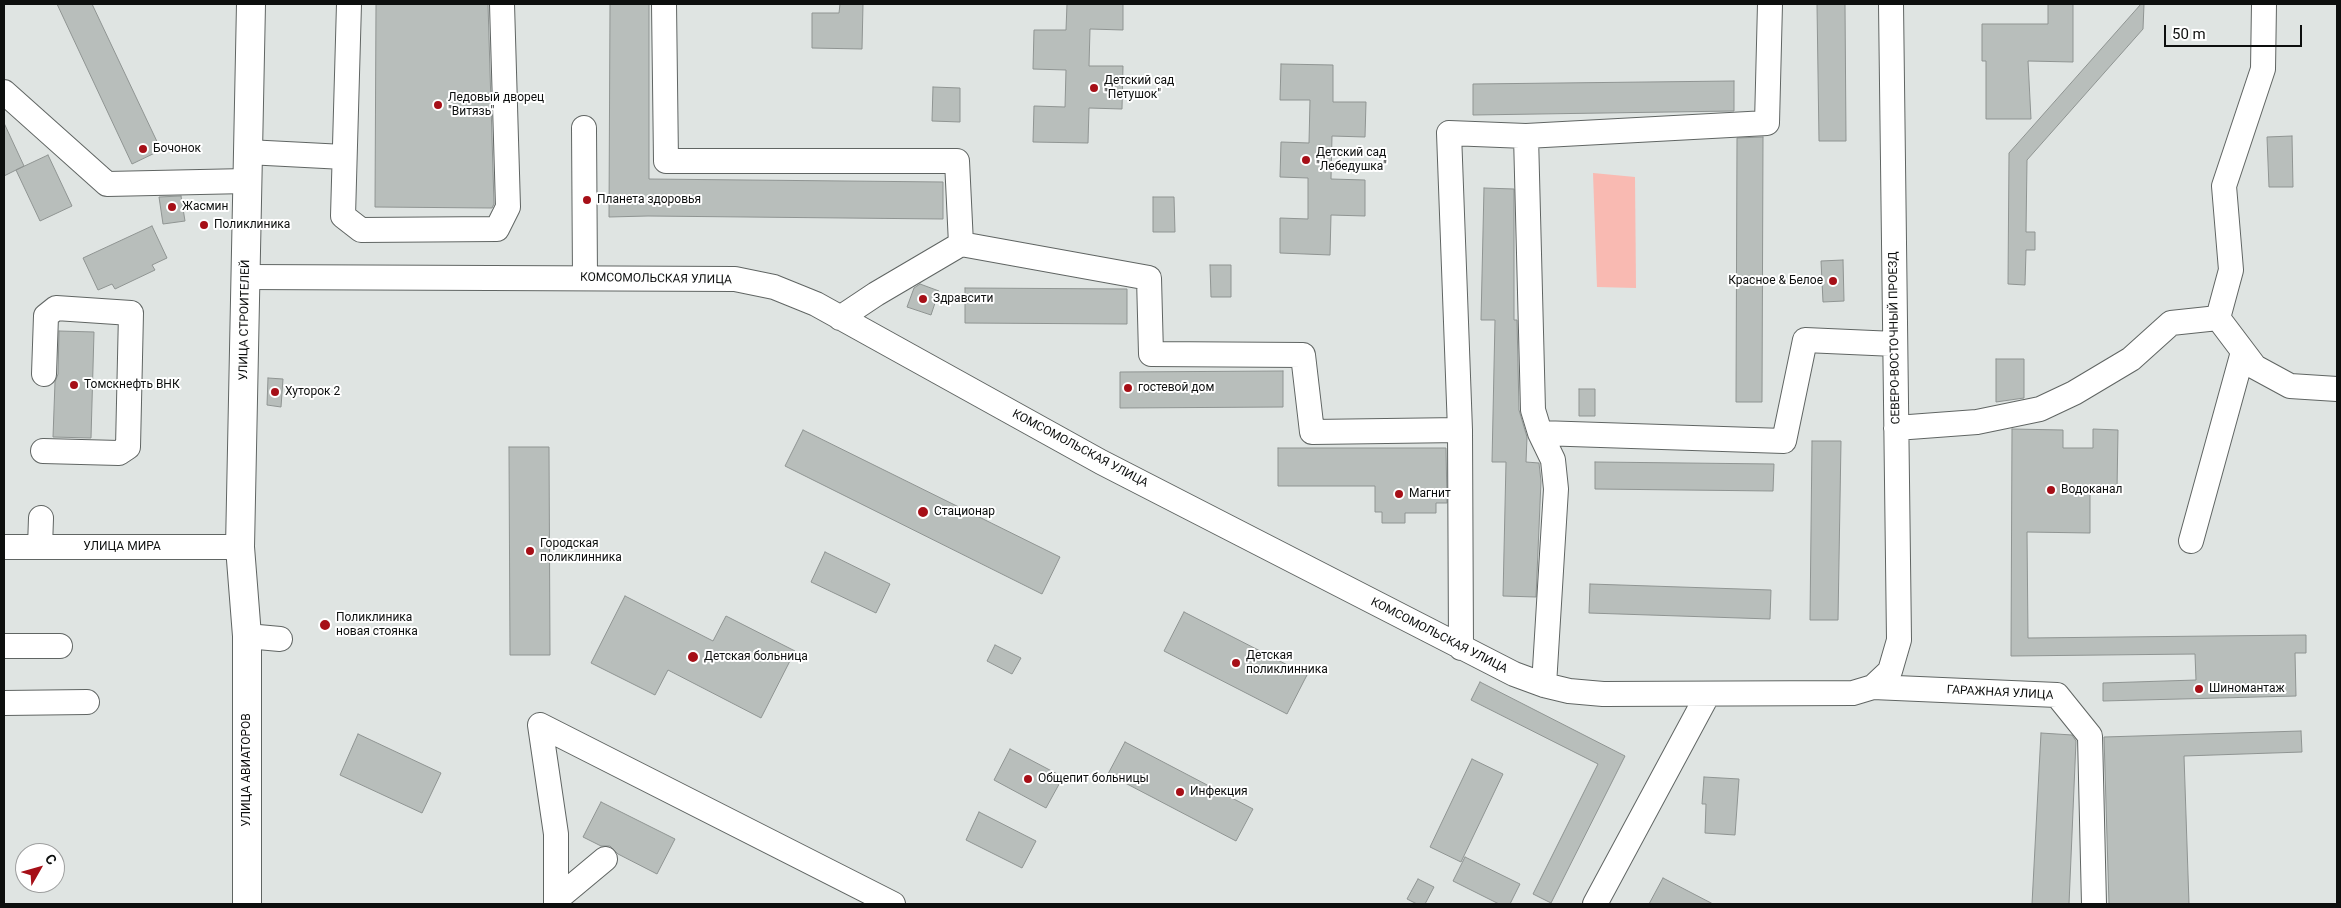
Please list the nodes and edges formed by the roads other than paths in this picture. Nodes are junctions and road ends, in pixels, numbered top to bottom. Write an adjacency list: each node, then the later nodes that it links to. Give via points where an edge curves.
1 (251, 4): 11 (main road, УЛИЦА СТРОИТЕЛЕЙ)
2 (349, 4): 12 (street)
3 (502, 4): 12 (street, via 508,207 497,229 361,230 343,216)
4 (664, 4): 14 (street, via 666,161 957,161)
5 (1770, 4): 10 (street, via 1768,123)
6 (1891, 4): 19 (street, СЕВЕРО-ВОСТОЧНЫЙ ПРОЕЗД)
7 (2264, 4): 18 (street, via 2263,69 2224,186 2231,270)
8 (4, 92): 13 (street, via 107,184)
9 (584, 128): 16 (street)
10 (1526, 136): 24 (street, via 1449,133); 25 (street, via 1533,410)
11 (248, 152): 12 (street); 13 (main road, УЛИЦА СТРОИТЕЛЕЙ)
12 (344, 156)
13 (247, 181): 15 (main road, УЛИЦА СТРОИТЕЛЕЙ)
14 (961, 244): 17 (street); 24 (street, via 1149,278 1151,354 1303,355 1312,432)
15 (246, 277): 16 (street, КОМСОМОЛЬСКАЯ УЛИЦА); 31 (main road, УЛИЦА СТРОИТЕЛЕЙ)
16 (585, 278): 17 (street, КОМСОМОЛЬСКАЯ УЛИЦА, via 735,279 774,288 816,304)
17 (840, 318): 36 (street, КОМСОМОЛЬСКАЯ УЛИЦА, via 1101,462)
18 (2218, 318): 20 (street); 23 (street, via 2171,323 2130,358 2074,393 2040,409 1977,422)
19 (1895, 344): 23 (street, СЕВЕРО-ВОСТОЧНЫЙ ПРОЕЗД); 25 (street, via 1805,340 1784,441)
20 (2244, 352): 22 (street, via 2255,367 2290,386); 28 (street)
21 (44, 374): 26 (street, via 46,316 56,308 131,312 128,447 119,453)
22 (2337, 388)
23 (1896, 428): 37 (street, СЕВЕРО-ВОСТОЧНЫЙ ПРОЕЗД, via 1899,640)
24 (1460, 430): 36 (street)
25 (1540, 433): 38 (street, via 1553,460 1556,489)
26 (43, 451)
27 (41, 518): 30 (street)
28 (2192, 541)
29 (4, 547): 30 (street, УЛИЦА МИРА)
30 (40, 547): 31 (street, УЛИЦА МИРА)
31 (240, 547): 32 (main road, УЛИЦА СТРОИТЕЛЕЙ)
32 (247, 636): 33 (street); 45 (main road, УЛИЦА АВИАТОРОВ)
33 (280, 639)
34 (4, 646): 35 (street)
35 (60, 646)
36 (1461, 648): 38 (street, КОМСОМОЛЬСКАЯ УЛИЦА)
37 (1890, 671): 39 (street, КОМСОМОЛЬСКАЯ УЛИЦА)
38 (1544, 685): 40 (street, КОМСОМОЛЬСКАЯ УЛИЦА, via 1603,694)
39 (1873, 687): 40 (street, КОМСОМОЛЬСКАЯ УЛИЦА, via 1852,693); 48 (street, ГАРАЖНАЯ УЛИЦА, via 2057,695 2090,736)
40 (1708, 694): 47 (street)
41 (87, 702): 42 (street)
42 (4, 703)
43 (605, 859): 44 (street)
44 (557, 902): 46 (street, via 556,834 540,725)
45 (247, 904)
46 (893, 904)
47 (1596, 904)
48 (2094, 904)

